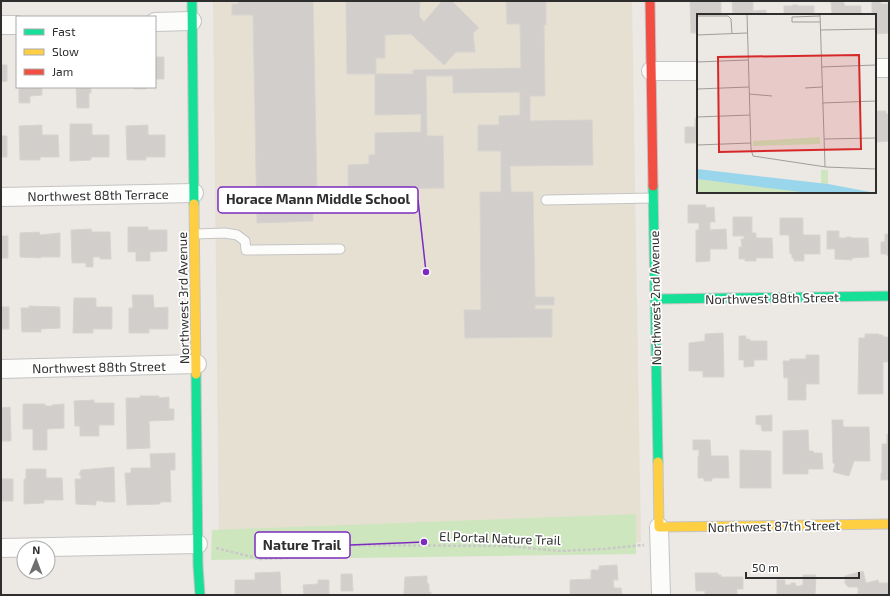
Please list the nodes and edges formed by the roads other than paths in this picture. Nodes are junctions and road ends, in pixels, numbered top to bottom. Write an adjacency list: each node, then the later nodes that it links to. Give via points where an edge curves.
1 (192, 1): 3 (street, Northwest 3rd Avenue)
2 (650, 1): 10 (street, Northwest 2nd Avenue)
3 (192, 21): 4 (street); 11 (street, Northwest 3rd Avenue)
4 (156, 22)
5 (1, 25): 6 (street)
6 (16, 25)
7 (876, 68): 8 (street)
8 (889, 68)
9 (697, 71): 10 (street)
10 (651, 72): 13 (street, Northwest 2nd Avenue)
11 (194, 193): 12 (street, Northwest 88th Terrace); 15 (street, Northwest 3rd Avenue)
12 (1, 197)
13 (653, 198): 14 (lane); 18 (street, Northwest 2nd Avenue)
14 (546, 200)
15 (195, 234): 16 (lane, via 237,235 245,241 246,250); 19 (street, Northwest 3rd Avenue)
16 (340, 249)
17 (889, 296): 18 (street, Northwest 88th Street)
18 (655, 299): 22 (street, Northwest 2nd Avenue)
19 (197, 364): 20 (street, Northwest 88th Street); 23 (street, Northwest 3rd Avenue)
20 (1, 369)
21 (889, 524): 22 (street, Northwest 87th Street)
22 (660, 536): 26 (street, Northwest 2nd Avenue)
23 (198, 544): 24 (street); 25 (street, Northwest 3rd Avenue)
24 (1, 548)
25 (200, 595)
26 (661, 595)

